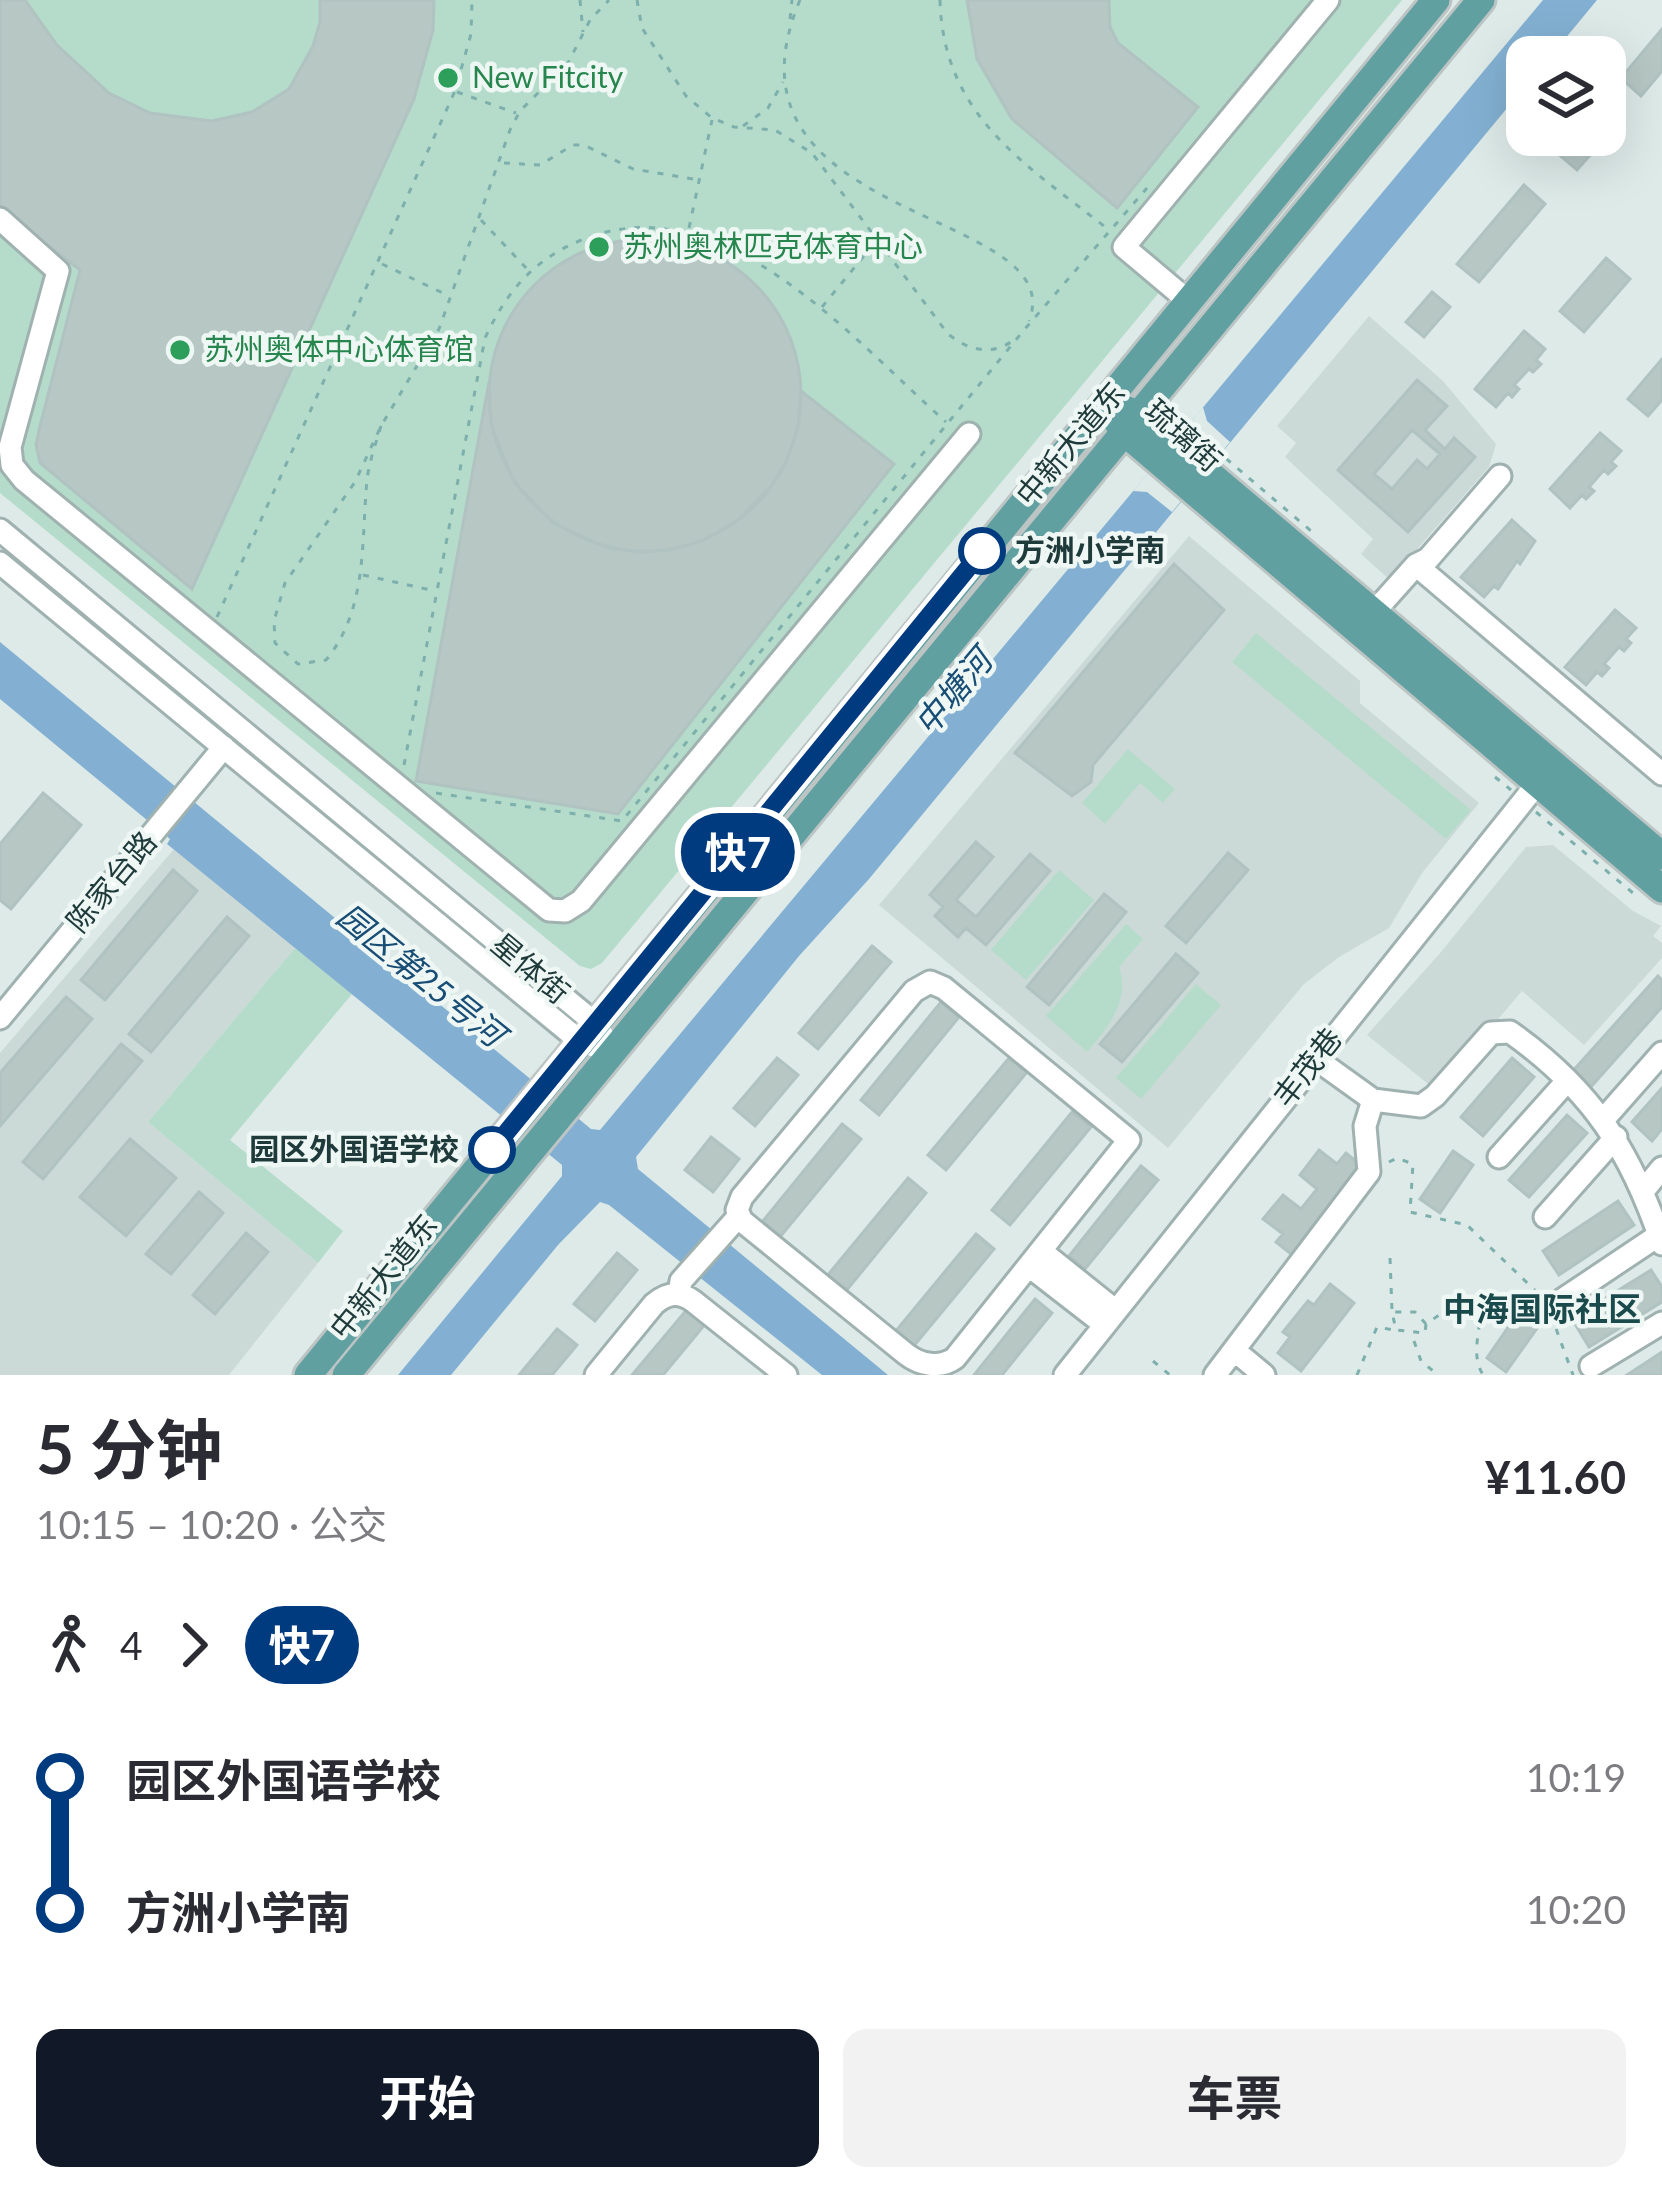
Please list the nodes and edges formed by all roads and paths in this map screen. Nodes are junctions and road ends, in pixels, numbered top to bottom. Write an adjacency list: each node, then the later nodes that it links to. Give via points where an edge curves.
1 (472, 0): 14 (path)
2 (580, 0): 12 (path)
3 (609, 0): 12 (path)
4 (638, 0): 16 (path, via 642,28 677,86)
5 (793, 0): 11 (path)
6 (800, 0): 11 (path)
7 (940, 0): 23 (path, via 954,71 982,125)
8 (1328, 0): 28 (street, via 1124,247)
9 (1436, 0): 28 (main road, 中新大道东)
10 (1481, 0): 33 (main road, 中新大道东)
11 (789, 27): 13 (path)
12 (583, 34): 15 (path, via 568,63)
13 (783, 80): 17 (path, via 763,115); 30 (path, via 790,106 838,170 1026,275 1034,302)
14 (455, 92): 15 (path); 25 (path)
15 (518, 114): 18 (path)
16 (712, 118): 17 (path); 19 (path)
17 (735, 128): 24 (path, via 775,130 812,153)
18 (500, 162): 19 (path, via 540,165 584,145 633,169); 21 (path)
19 (699, 180): 22 (path)
20 (0, 219): 37 (street, via 58,271)
21 (480, 219): 26 (path); 27 (path)
22 (688, 231): 26 (path, via 608,229); 29 (path, via 734,248)
23 (1111, 231)
24 (878, 239): 29 (path); 30 (path, via 960,344 993,350)
25 (379, 263): 27 (path); 46 (path)
26 (529, 272): 44 (path, via 485,338)
27 (451, 297): 34 (path)
28 (1187, 300): 31 (main road, 中新大道东)
29 (819, 310): 32 (path)
30 (1024, 330): 32 (path)
31 (1104, 401): 33 (main road, 琉璃街); 55 (main road, 中新大道东)
32 (948, 423): 51 (path, via 622,821)
33 (1131, 423): 36 (main road, 琉璃街); 56 (main road, 中新大道东)
34 (381, 426): 43 (path); 43 (path, via 355,482 285,584 274,621 284,655 298,664 326,660)
35 (969, 434): 37 (street, via 581,901 556,911 24,481)
36 (1173, 443): 38 (main road, 琉璃街); 38 (path)
37 (5, 448)
38 (1206, 471): 45 (main road, 琉璃街); 49 (main road, 琉璃街)
39 (1500, 476): 42 (street)
40 (0, 530): 55 (street, 星体街)
41 (0, 563): 47 (street, 星体街)
42 (1423, 565): 45 (street); 50 (street)
43 (361, 574): 44 (path)
44 (436, 591): 48 (path)
45 (1379, 616): 49 (main road, 琉璃街)
46 (217, 619)
47 (224, 747): 54 (street, 陈家台路); 55 (street, 星体街)
48 (402, 773)
49 (1546, 773): 52 (main road, 琉璃街); 53 (main road, 琉璃街); 58 (street, 丰茂巷)
50 (1662, 774)
51 (424, 790)
52 (1662, 856)
53 (1662, 889)
54 (0, 1018)
55 (589, 1033): 56 (street, 星体街); 82 (main road, 中新大道东)
56 (612, 1052): 83 (main road, 中新大道东)
57 (1662, 1053): 61 (street)
58 (1312, 1064): 60 (street); 74 (street, 丰茂巷)
59 (1567, 1081): 60 (street, via 1516,1036 1497,1031 1428,1102); 61 (street); 62 (street)
60 (1374, 1105): 64 (street)
61 (1610, 1129): 65 (street); 66 (street)
62 (1498, 1157)
63 (1662, 1168): 65 (street)
64 (1369, 1172): 79 (street); 81 (path, via 1397,1158 1413,1164 1410,1212 1467,1225 1546,1301)
65 (1644, 1190): 68 (street)
66 (1545, 1217)
67 (730, 1224): 69 (street, via 930,1364 955,1358); 69 (street, via 742,1196 914,991 930,982 1129,1139); 71 (street)
68 (1660, 1239): 72 (street)
69 (1035, 1258): 74 (street)
70 (1390, 1258): 73 (path)
71 (683, 1283): 84 (street, via 653,1304); 85 (street)
72 (1562, 1300)
73 (1392, 1312): 75 (path, via 1415,1312); 77 (path)
74 (1110, 1318): 86 (street, 丰茂巷)
75 (1426, 1324): 77 (path, via 1425,1333); 92 (path, via 1464,1298 1480,1302 1476,1362)
76 (1662, 1324): 81 (street)
77 (1396, 1330): 90 (path, via 1377,1327)
78 (1414, 1341): 91 (path, via 1420,1360)
79 (1234, 1350): 88 (street); 89 (street)
80 (1153, 1361): 87 (path)
81 (1582, 1370)
82 (308, 1375)
83 (346, 1375)
84 (596, 1375)
85 (785, 1375)
86 (1065, 1375)
87 (1170, 1375)
88 (1215, 1375)
89 (1264, 1375)
90 (1357, 1375)
91 (1438, 1375)
92 (1484, 1375)

